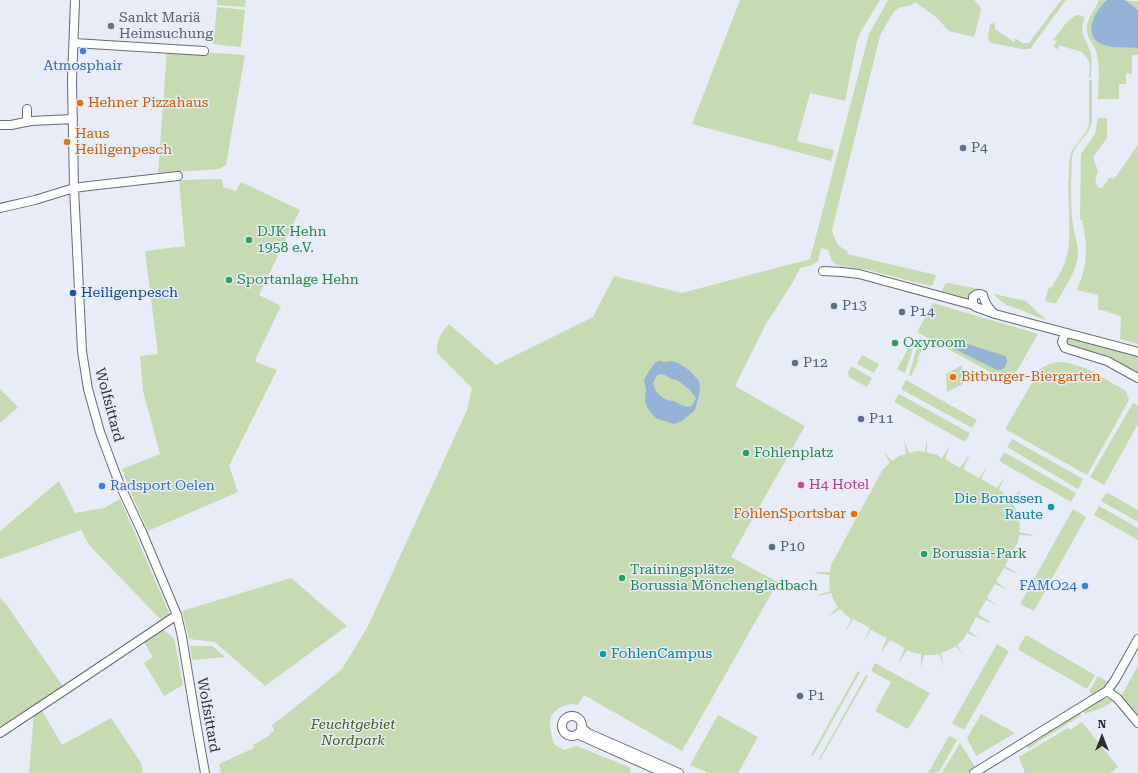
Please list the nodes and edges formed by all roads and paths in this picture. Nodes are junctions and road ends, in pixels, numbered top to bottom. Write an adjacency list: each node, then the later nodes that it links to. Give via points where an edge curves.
1 (75, 0): 2 (street)
2 (74, 42): 3 (street); 5 (street)
3 (204, 51)
4 (27, 109): 6 (street)
5 (73, 119): 6 (street); 9 (street)
6 (27, 122): 7 (street)
7 (0, 125)
8 (178, 176): 9 (street)
9 (74, 188): 10 (street); 17 (street, Wolfsittard, via 82,351 88,390 119,483)
10 (0, 208)
11 (823, 271): 12 (street, via 865,276)
12 (973, 305): 13 (street); 13 (street, via 973,297 976,294 983,294 987,307)
13 (995, 314): 14 (street)
14 (1065, 333): 15 (street); 16 (street, via 1062,342 1065,348 1107,361)
15 (1138, 352)
16 (1138, 378)
17 (177, 615): 21 (street); 22 (street, Wolfsittard)
18 (1138, 639): 19 (street)
19 (1107, 691): 20 (street, via 1117,698); 25 (street)
20 (1138, 723)
21 (0, 733)
22 (205, 773)
23 (664, 773): 24 (street, via 579,731)
24 (679, 773)
25 (974, 773)

